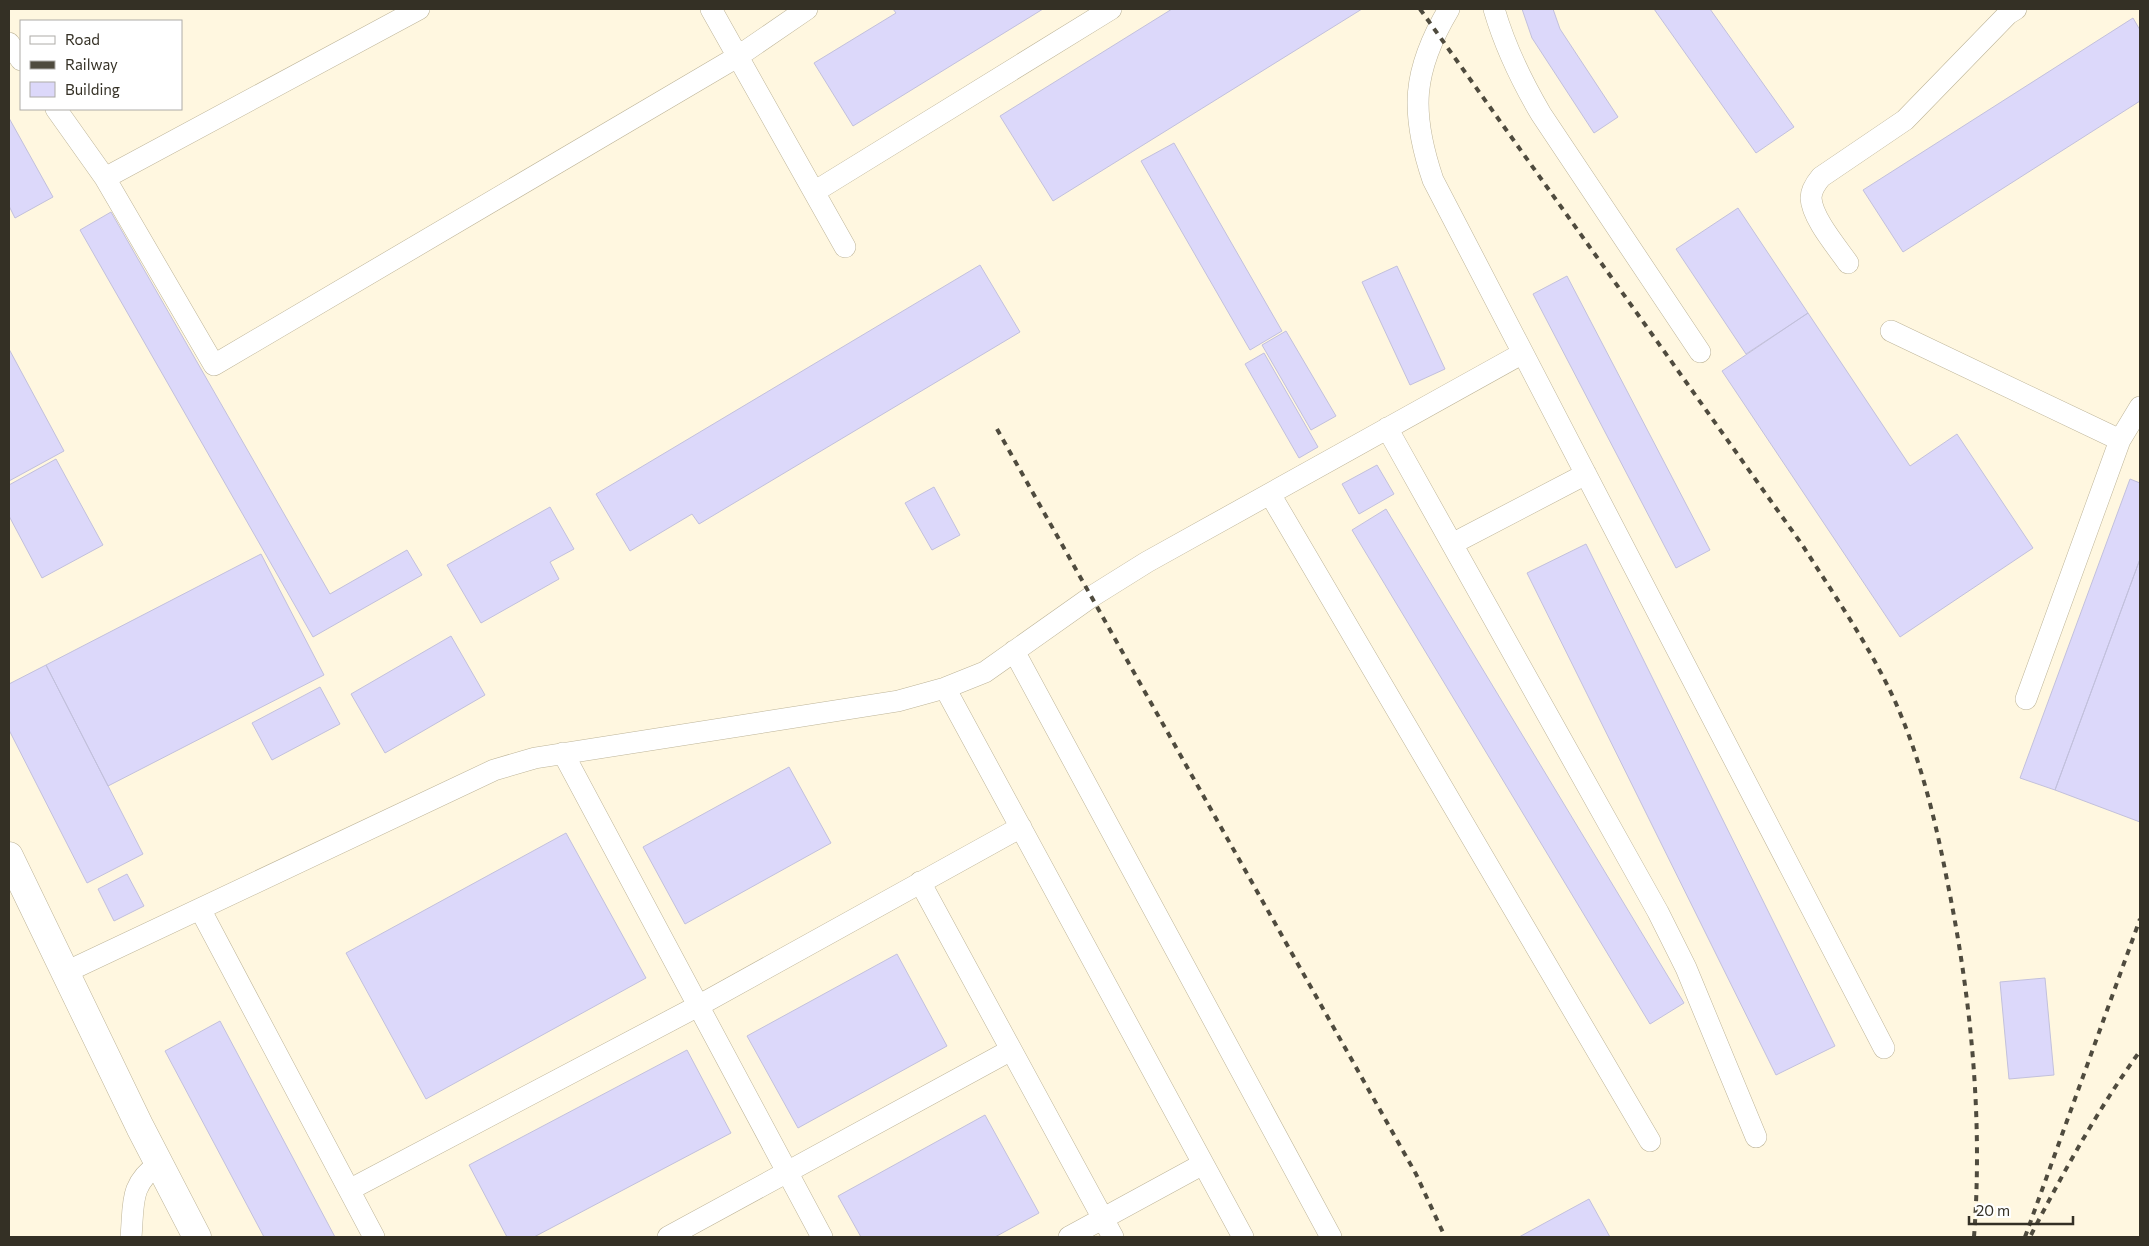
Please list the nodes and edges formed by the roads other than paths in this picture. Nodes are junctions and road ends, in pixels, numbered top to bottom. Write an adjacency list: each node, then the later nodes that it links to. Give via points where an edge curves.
1 (419, 9): 12 (lane)
2 (711, 9): 9 (lane)
3 (807, 9): 9 (lane)
4 (1110, 9): 13 (lane)
5 (1449, 9): 18 (lane, via 1423,62 1418,93 1422,147 1433,180)
6 (1494, 9): 17 (lane, via 1503,41 1541,114)
7 (2009, 11): 15 (lane, via 1904,120 1821,177 1811,198 1815,214)
8 (9, 43): 10 (lane)
9 (737, 57): 12 (lane, via 214,365); 13 (lane)
10 (20, 59)
11 (57, 110): 12 (lane)
12 (106, 178)
13 (814, 192): 14 (lane)
14 (845, 247)
15 (1848, 263)
16 (1891, 331): 21 (lane)
17 (1700, 352)
18 (1523, 353): 20 (lane); 22 (lane)
19 (2140, 407): 21 (lane)
20 (1387, 428): 23 (lane); 24 (lane)
21 (2120, 440): 27 (lane)
22 (1586, 474): 24 (lane); 35 (lane)
23 (1270, 494): 25 (lane, via 1147,562); 38 (lane)
24 (1452, 544): 37 (lane, via 1662,920 1686,968)
25 (1014, 651): 26 (lane, via 985,672); 51 (lane)
26 (946, 688): 28 (lane, via 898,701); 29 (lane)
27 (2026, 699)
28 (563, 753): 32 (lane, via 494,770); 34 (lane)
29 (1021, 827): 31 (lane); 40 (lane)
30 (9, 856): 33 (street)
31 (920, 882): 34 (lane); 36 (lane)
32 (200, 909): 33 (lane); 42 (lane)
33 (66, 972): 39 (street)
34 (698, 1006): 41 (lane); 42 (lane)
35 (1884, 1048)
36 (1011, 1050): 41 (lane); 43 (lane)
37 (1756, 1136)
38 (1650, 1141)
39 (159, 1164): 44 (lane, via 139,1181); 45 (street)
40 (1203, 1164): 43 (lane); 50 (lane)
41 (787, 1172): 47 (lane); 48 (lane)
42 (349, 1190): 46 (lane)
43 (1108, 1228): 49 (lane)
44 (130, 1237)
45 (197, 1237)
46 (374, 1237)
47 (668, 1237)
48 (822, 1237)
49 (1069, 1237)
50 (1243, 1237)
51 (1332, 1237)

